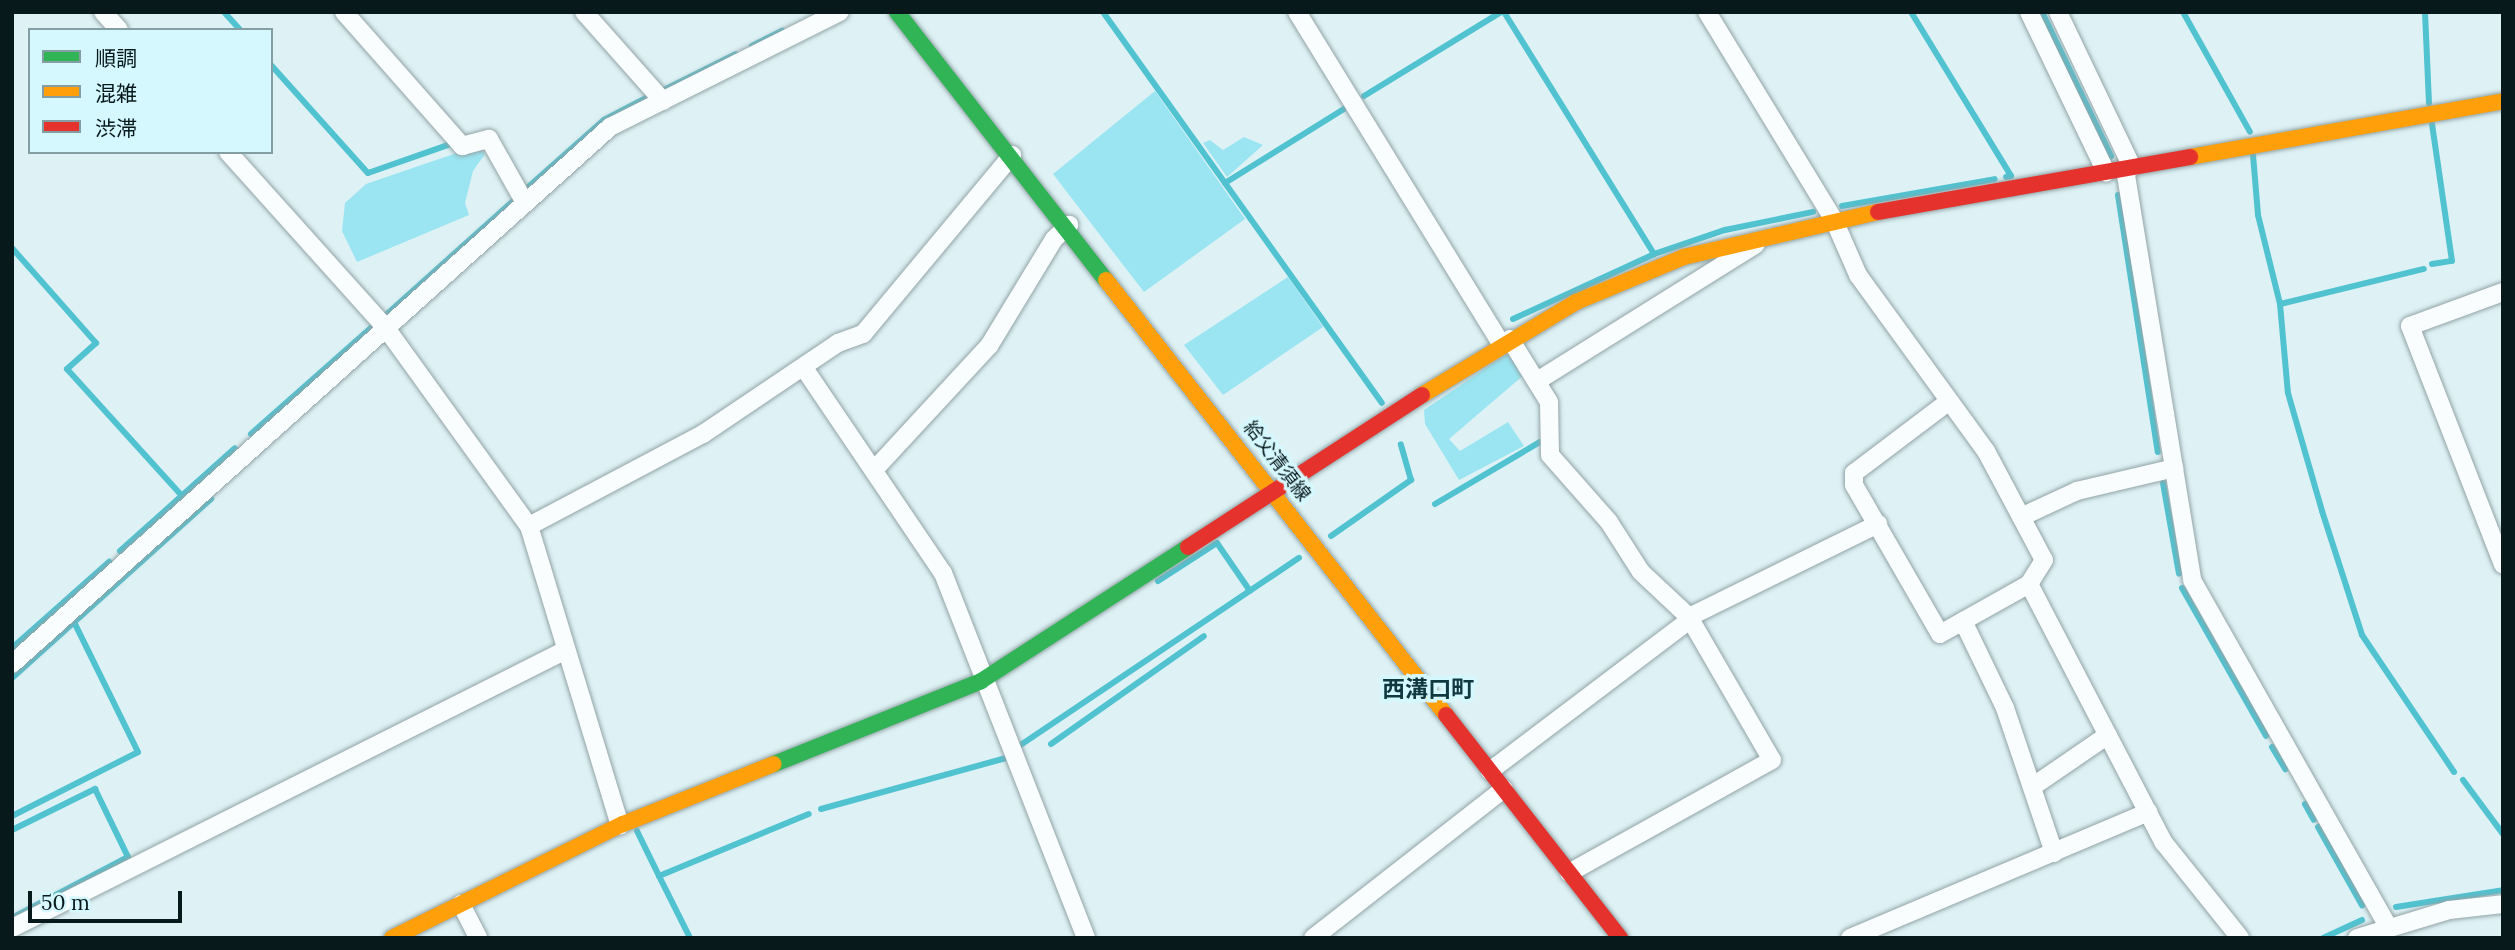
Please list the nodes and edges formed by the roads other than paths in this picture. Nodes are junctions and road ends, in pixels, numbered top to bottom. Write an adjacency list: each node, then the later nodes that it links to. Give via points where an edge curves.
1 (103, 12): 10 (street)
2 (344, 12): 17 (street, via 462,146 489,139)
3 (584, 12): 11 (street)
4 (840, 12): 11 (street)
5 (897, 12): 14 (street, 給父清須線)
6 (1297, 12): 23 (street)
7 (1707, 12): 18 (street)
8 (2029, 12): 16 (street)
9 (2058, 12): 15 (street)
10 (117, 28)
11 (663, 101): 17 (street, via 610,127)
12 (2503, 101): 15 (street)
13 (230, 154): 22 (street)
14 (1013, 155): 19 (street, 給父清須線); 24 (street, via 863,334 838,343)
15 (2129, 168): 16 (street); 27 (street)
16 (2106, 172): 18 (street)
17 (526, 203): 22 (street)
18 (1834, 220): 20 (street); 26 (street, via 1858,275)
19 (1069, 225): 28 (street, via 1054,239 989,346); 29 (street, 給父清須線)
20 (1769, 235): 23 (street, via 1684,257); 25 (street)
21 (2503, 292): 33 (street, via 2410,326)
22 (386, 328): 32 (street); 38 (street)
23 (1505, 341): 25 (street); 29 (street)
24 (804, 368): 28 (street); 32 (street, via 703,434)
25 (1536, 381): 35 (street, via 1549,402 1550,455 1609,522 1640,572)
26 (1948, 402): 30 (street, via 1963,414); 31 (street, via 1854,473)
27 (2174, 468): 30 (street, via 2077,491); 50 (street, via 2192,580)
28 (875, 469): 39 (street, via 943,573)
29 (1273, 491): 39 (street); 41 (street, 給父清須線)
30 (2021, 517): 34 (street, via 2044,560)
31 (1878, 524): 35 (street); 36 (street, via 1940,634)
32 (529, 526): 37 (street)
33 (2503, 565)
34 (2029, 584): 36 (street); 40 (street)
35 (1689, 619): 41 (street); 47 (street, via 1772,760)
36 (1963, 621): 42 (street, via 2005,708)
37 (566, 650): 45 (street); 51 (street)
38 (12, 664)
39 (981, 681): 45 (street); 54 (street)
40 (2108, 736): 42 (street); 44 (street)
41 (1490, 771): 43 (street, 給父清須線)
42 (2032, 787): 46 (street)
43 (1504, 789): 47 (street, 給父清須線); 55 (street)
44 (2149, 812): 46 (street); 58 (street, via 2164,844)
45 (620, 825): 48 (street)
46 (2054, 853): 57 (street)
47 (1569, 873): 56 (street, 給父清須線)
48 (461, 904): 52 (street); 53 (street)
49 (2503, 904): 50 (street)
50 (2388, 926): 59 (street)
51 (12, 928)
52 (392, 938)
53 (478, 938)
54 (1086, 938)
55 (1313, 938)
56 (1620, 938)
57 (1850, 938)
58 (2240, 938)
59 (2357, 938)

